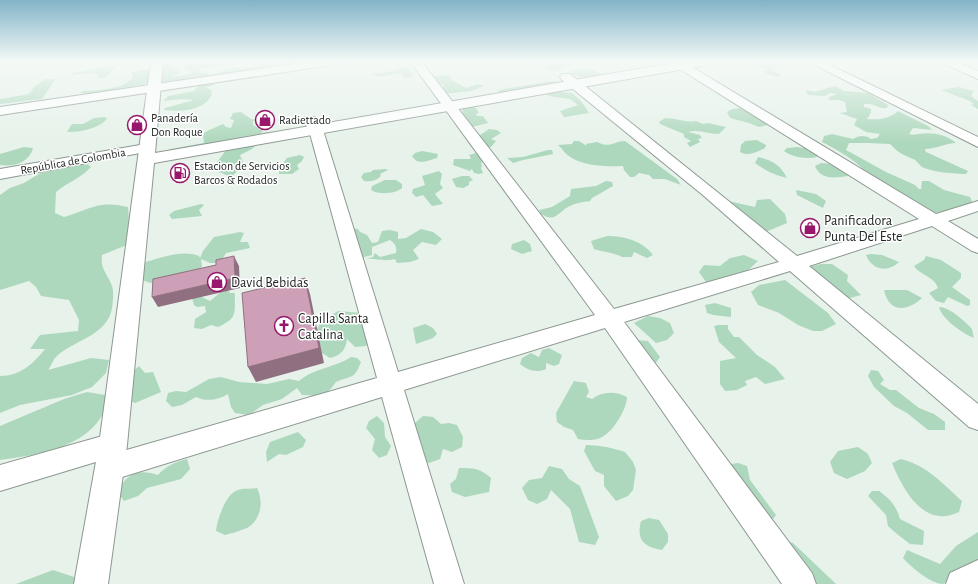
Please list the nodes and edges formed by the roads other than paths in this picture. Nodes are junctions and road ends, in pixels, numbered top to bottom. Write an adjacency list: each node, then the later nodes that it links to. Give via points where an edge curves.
1 (152, 88): 9 (street)
2 (154, 88): 12 (street)
3 (435, 88): 8 (street)
4 (524, 88): 8 (street)
5 (581, 88): 17 (street)
6 (718, 88): 15 (street)
7 (867, 88): 11 (street)
8 (445, 102): 10 (street); 18 (street)
9 (0, 111)
10 (313, 125): 12 (street); 19 (street)
11 (978, 143)
12 (146, 154): 13 (street, República de Colombia); 21 (street)
13 (0, 174)
14 (978, 206): 15 (street)
15 (934, 220): 16 (street); 17 (street)
16 (978, 247)
17 (794, 264): 18 (street); 20 (street)
18 (610, 319): 19 (street); 26 (street)
19 (392, 384): 21 (street); 25 (street)
20 (978, 418)
21 (111, 456): 22 (street); 24 (street)
22 (0, 478)
23 (978, 574): 27 (street)
24 (91, 584)
25 (449, 584)
26 (801, 584)
27 (961, 584)

